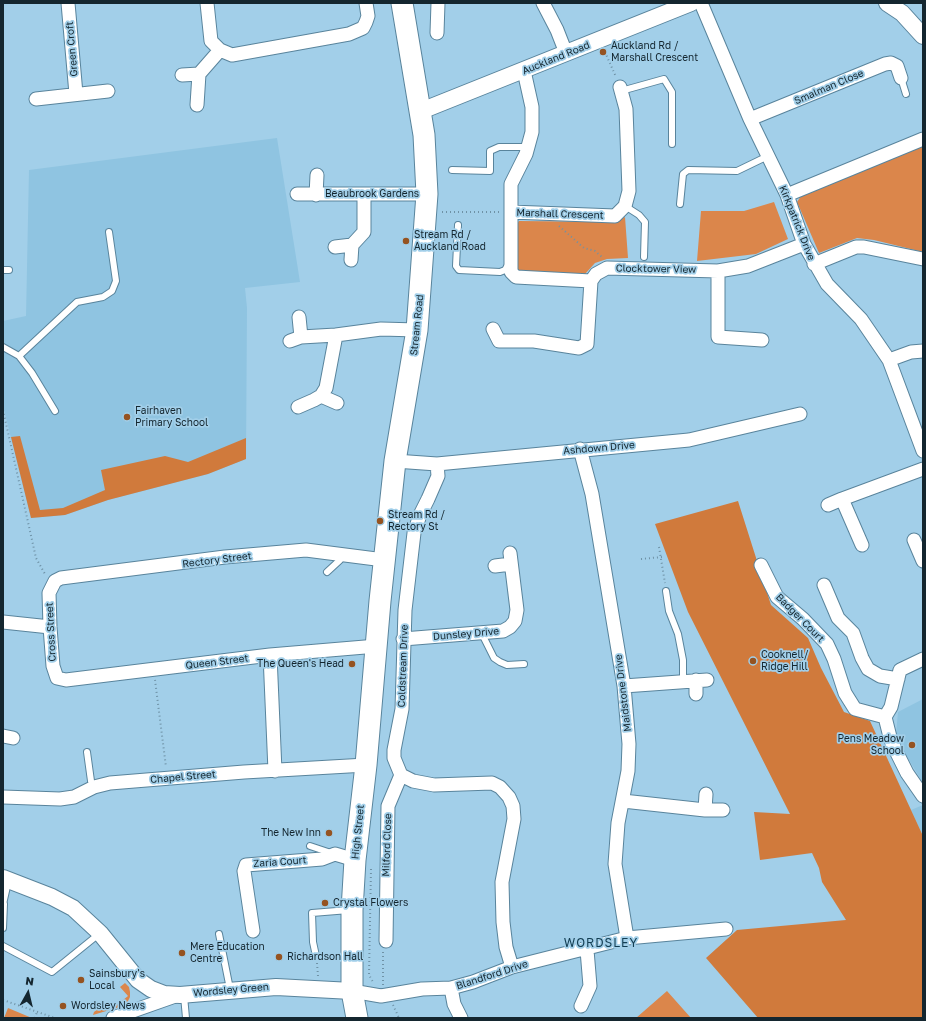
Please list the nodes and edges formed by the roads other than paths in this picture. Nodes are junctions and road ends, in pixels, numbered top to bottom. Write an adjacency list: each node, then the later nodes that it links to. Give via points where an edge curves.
1 (68, 3): 20 (street, Green Croft)
2 (207, 3): 12 (street, via 211,40)
3 (366, 3): 12 (street, via 366,22 362,28 349,34 232,55)
4 (402, 3): 24 (highway, Stream Road)
5 (438, 3): 10 (street)
6 (543, 3): 13 (street)
7 (691, 3): 13 (street, Auckland Road)
8 (701, 3): 25 (street, Kirkpatrick Drive)
9 (887, 3): 11 (street, via 902,13)
10 (437, 33)
11 (923, 36)
12 (220, 50): 15 (street)
13 (566, 53): 14 (street, Auckland Road)
14 (524, 71): 24 (street, Auckland Road); 28 (street, Marshall Crescent, via 532,107 532,132)
15 (199, 74): 16 (street); 23 (street)
16 (182, 75)
17 (901, 78): 21 (lane); 25 (street, Smalman Close, via 897,66 885,64)
18 (621, 89): 27 (lane, via 664,78 672,92); 38 (street, via 626,109 629,191)
19 (108, 91): 20 (street)
20 (76, 94): 22 (street)
21 (906, 94)
22 (36, 99)
23 (196, 105)
24 (421, 111): 36 (highway, Stream Road, via 426,155)
25 (750, 119): 29 (street, Kirkpatrick Drive)
26 (923, 139): 35 (street)
27 (672, 144)
28 (528, 147): 30 (lane, via 499,146 490,151 490,171); 39 (street, Marshall Crescent, via 512,184)
29 (768, 156): 35 (street, Kirkpatrick Drive); 37 (lane, via 736,171 688,170 683,174)
30 (452, 170)
31 (317, 175): 33 (street, Beaubrook Gardens)
32 (298, 194): 33 (street, Beaubrook Gardens)
33 (316, 195): 34 (street, Beaubrook Gardens)
34 (364, 195): 36 (street, Beaubrook Gardens); 43 (street, via 364,232)
35 (787, 195): 42 (street, Kirkpatrick Drive)
36 (427, 203): 54 (highway, Stream Road)
37 (680, 204)
38 (625, 206): 39 (street, Marshall Crescent, via 615,216); 45 (lane, via 645,222)
39 (511, 212): 49 (street, Marshall Crescent)
40 (458, 225): 49 (lane, via 458,270 500,272)
41 (109, 232): 59 (lane, via 116,281 112,291 103,297 82,299 77,302)
42 (804, 244): 48 (street, Kirkpatrick Drive); 50 (street, Clocktower View, via 748,266)
43 (352, 245): 44 (street); 47 (street)
44 (334, 247)
45 (644, 257)
46 (923, 259): 48 (street, via 864,247)
47 (351, 260)
48 (814, 264): 60 (street, Kirkpatrick Drive, via 827,284 861,319)
49 (511, 266): 51 (street, via 516,277 525,279)
50 (718, 270): 51 (street, Clocktower View, via 607,268 596,274); 56 (street, via 718,337)
51 (591, 281): 53 (street, via 587,344 579,348 534,341 499,341)
52 (299, 317): 55 (street, via 295,339)
53 (493, 329)
54 (417, 330): 55 (street, via 381,329); 68 (highway, Stream Road)
55 (336, 336): 61 (street, via 328,381)
56 (762, 340)
57 (3, 347): 59 (lane)
58 (923, 351): 60 (street, via 911,352)
59 (19, 356): 64 (lane)
60 (889, 360): 67 (street, Kirkpatrick Drive)
61 (321, 396): 62 (street); 63 (street)
62 (337, 403)
63 (298, 407)
64 (55, 411)
65 (800, 414): 66 (street, Ashdown Drive, via 689,440)
66 (580, 449): 69 (street, Ashdown Drive); 95 (street, Maidstone Drive, via 592,494)
67 (923, 451)
68 (395, 461): 69 (street, Ashdown Drive); 76 (highway, Stream Road)
69 (437, 464): 87 (street, Coldstream Drive, via 438,476 414,533)
70 (923, 469): 71 (street)
71 (842, 500): 72 (street); 74 (street)
72 (828, 505)
73 (914, 540): 77 (street)
74 (862, 545)
75 (341, 555): 76 (street, Rectory Street); 80 (lane, via 340,560); 81 (street, Rectory Street, via 306,550 225,557 61,578)
76 (384, 560): 88 (highway, Stream Road)
77 (923, 561)
78 (761, 565): 97 (street, Badger Court, via 777,598 793,610 826,644 834,659 845,693 855,709)
79 (495, 566): 86 (street, Dunsley Drive, via 511,558 517,610 515,620 503,631)
80 (327, 572)
81 (52, 585): 85 (street, Cross Street)
82 (824, 585): 93 (street, via 838,618 852,633 868,669 880,676)
83 (666, 591): 94 (lane, via 683,660)
84 (3, 622): 85 (street)
85 (50, 627): 92 (street, Cross Street, via 53,666)
86 (480, 632): 87 (street, Dunsley Drive); 91 (lane, via 494,658 507,665)
87 (403, 639): 101 (street, Coldstream Drive, via 402,709 394,750 394,758)
88 (377, 646): 89 (street, Queen Street); 99 (highway, High Street)
89 (270, 655): 92 (street, Queen Street, via 66,680); 100 (street)
90 (923, 659): 93 (street, via 900,670)
91 (524, 664)
92 (57, 678)
93 (898, 679): 97 (street)
94 (695, 680): 95 (street); 96 (street)
95 (624, 686): 106 (street, Maidstone Drive, via 629,744)
96 (696, 694)
97 (888, 712): 104 (street, via 891,741 907,773)
98 (87, 752): 102 (lane)
99 (366, 765): 100 (street, Chapel Street); 111 (highway, High Street)
100 (275, 771): 102 (street, Chapel Street, via 167,777)
101 (401, 775): 121 (street, Milford Close, via 388,806 392,894); 125 (street, via 420,783 492,783 509,797 514,819 502,889 506,947)
102 (94, 787): 105 (street, Chapel Street, via 74,797 60,799)
103 (706, 794): 107 (street)
104 (923, 796)
105 (3, 797)
106 (623, 800): 107 (street); 120 (street, Maidstone Drive, via 618,823 615,864)
107 (705, 810): 108 (street)
108 (723, 810)
109 (310, 846): 110 (lane)
110 (335, 854): 111 (street); 117 (street, Zaria Court, via 322,859 246,865 244,871)
111 (355, 860): 114 (highway, High Street)
112 (6, 879): 113 (lane); 118 (street, via 62,901)
113 (4, 904): 115 (lane)
114 (352, 910): 124 (lane, via 312,913); 128 (highway, High Street)
115 (3, 928)
116 (726, 929): 120 (street, Blandford Drive)
117 (254, 931)
118 (100, 933): 122 (lane, via 52,972); 129 (street, via 138,980 164,994)
119 (219, 934): 127 (lane)
120 (627, 938): 123 (street, Blandford Drive)
121 (386, 941)
122 (3, 946)
123 (587, 950): 125 (street, Blandford Drive); 130 (street, via 593,986)
124 (316, 956)
125 (512, 967): 126 (street, Blandford Drive)
126 (451, 988): 128 (street, Blandford Drive, via 375,995); 134 (street, via 454,1004)
127 (230, 991): 128 (street, Wordsley Green, via 276,986); 129 (street, Wordsley Green)
128 (352, 991): 133 (highway, High Street)
129 (182, 994): 131 (street, Wordsley Green); 132 (lane)
130 (581, 1006)
131 (113, 1018)
132 (186, 1018)
133 (357, 1018)
134 (461, 1018)

